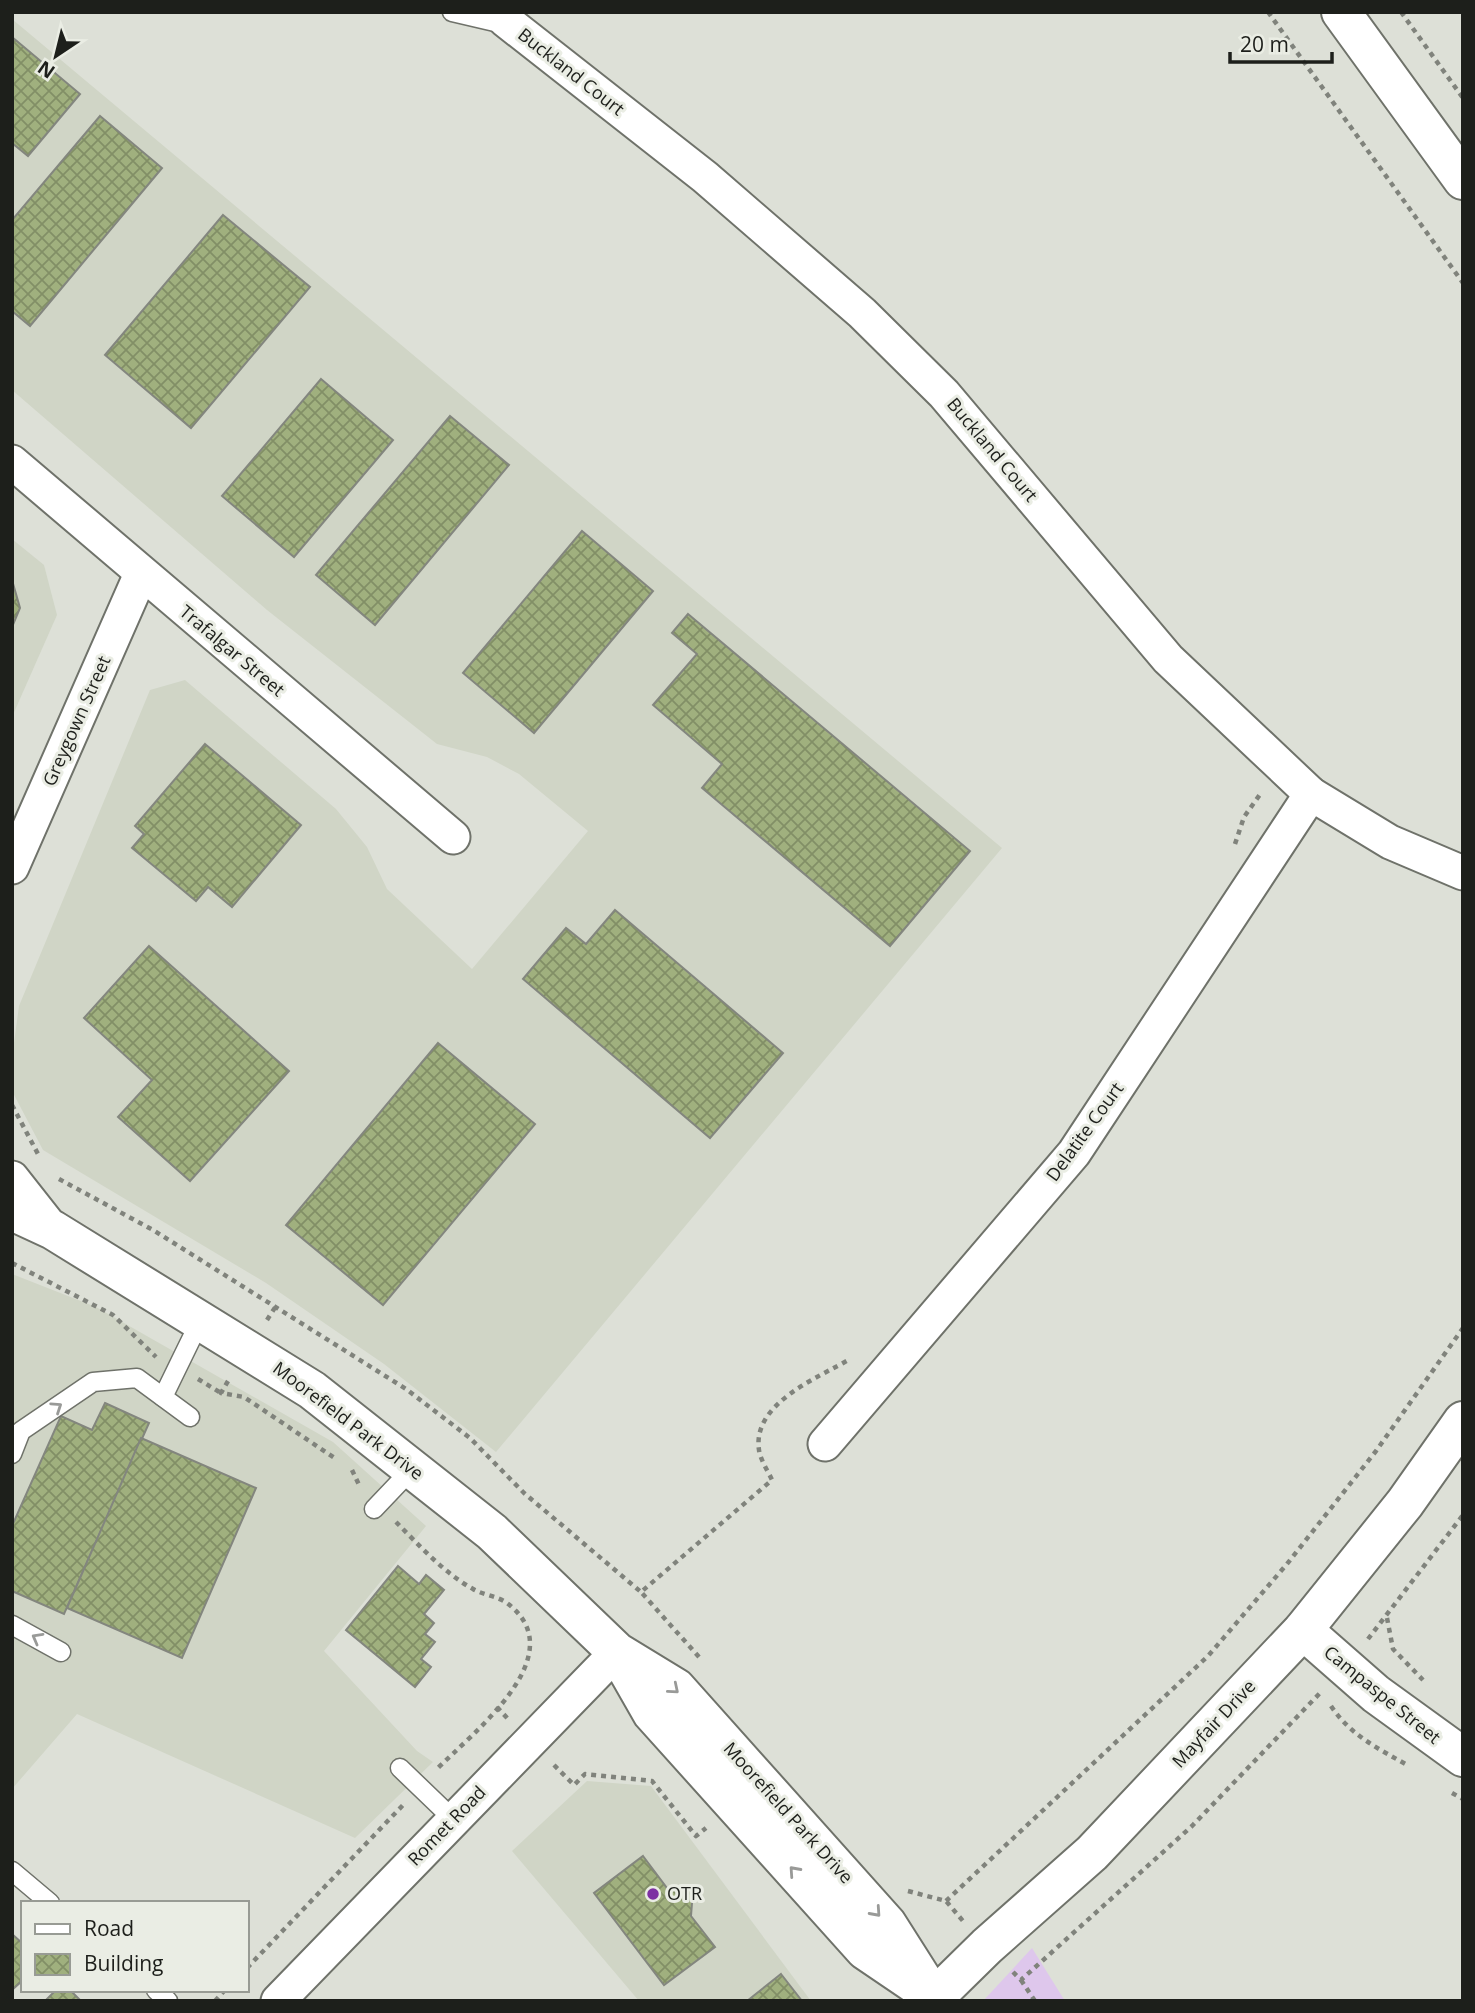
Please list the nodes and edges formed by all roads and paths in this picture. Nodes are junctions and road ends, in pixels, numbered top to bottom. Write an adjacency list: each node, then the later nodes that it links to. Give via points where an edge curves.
1 (452, 12): 5 (lane, Buckland Court)
2 (1268, 12): 8 (path)
3 (1341, 12): 7 (main road)
4 (1401, 12): 6 (path)
5 (508, 23): 11 (street, Buckland Court, via 705,177 871,322 944,394 1168,659)
6 (1463, 99)
7 (1463, 180)
8 (1463, 282)
9 (12, 462): 10 (street, Trafalgar Street)
10 (141, 575): 13 (street, Trafalgar Street); 15 (street, Greygown Street)
11 (1280, 766): 12 (street, Buckland Court); 14 (path, via 1244,817)
12 (1311, 794): 16 (street, Buckland Court, via 1390,842); 34 (street, Delatite Court, via 1074,1153)
13 (453, 837)
14 (1234, 847)
15 (12, 867)
16 (1463, 873)
17 (12, 1105): 18 (path)
18 (40, 1158)
19 (53, 1174): 24 (path)
20 (12, 1178): 22 (street)
21 (12, 1211): 22 (main road, Moorefield Park Drive)
22 (53, 1230): 25 (main road, Moorefield Park Drive)
23 (12, 1264): 29 (path, via 113,1315 156,1357)
24 (276, 1306): 27 (path); 39 (path, via 406,1389 471,1438 524,1493)
25 (201, 1319): 27 (main road, Moorefield Park Drive); 29 (lane)
26 (1463, 1328): 58 (path, via 1376,1451 1208,1656)
27 (248, 1349): 30 (path); 36 (main road, Moorefield Park Drive, via 312,1390)
28 (855, 1357): 39 (path, via 783,1399 763,1423 759,1450 772,1480)
29 (178, 1367): 30 (path); 31 (lane)
30 (221, 1393): 37 (path, via 244,1397 353,1471)
31 (163, 1397): 32 (lane); 35 (lane, one-way to 31, via 21,1431 93,1382 137,1378)
32 (190, 1417)
33 (1463, 1421): 42 (main road, Mayfair Drive, via 1405,1503)
34 (825, 1444)
35 (12, 1454)
36 (413, 1468): 37 (lane); 44 (main road, Moorefield Park Drive, via 492,1532)
37 (377, 1507): 48 (path, via 441,1565 474,1590 506,1603 522,1621 529,1661 519,1685)
38 (1463, 1515): 40 (path)
39 (640, 1592): 45 (path)
40 (1387, 1617): 46 (path); 47 (path, via 1393,1649)
41 (12, 1625): 43 (lane, one-way to 41)
42 (1303, 1630): 46 (main road, Campaspe Street); 59 (main road, Mayfair Drive, via 1093,1853)
43 (61, 1652)
44 (617, 1652): 49 (street, Romet Road); 53 (main road, Moorefield Park Drive, via 652,1713); 62 (main road, Moorefield Park Drive, one-way to 62, via 676,1688 887,1924)
45 (705, 1664)
46 (1345, 1667): 50 (main road, Campaspe Street, via 1432,1738); 61 (path, via 1192,1826)
47 (1428, 1684)
48 (497, 1707): 49 (path); 52 (path)
49 (529, 1741): 53 (path, via 574,1785 585,1774 652,1781 696,1836); 54 (street, Romet Road)
50 (1463, 1757)
51 (400, 1768): 52 (lane)
52 (420, 1787): 54 (lane); 60 (path)
53 (735, 1806): 62 (main road, Moorefield Park Drive, one-way to 53, via 865,1950)
54 (453, 1819): 63 (street, Romet Road)
55 (12, 1871): 57 (lane)
56 (896, 1888): 58 (path)
57 (48, 1901)
58 (946, 1901): 59 (path)
59 (987, 1946): 61 (path); 62 (main road, Mayfair Drive)
60 (248, 1967)
61 (1021, 1980): 64 (path)
62 (936, 1999)
63 (278, 2001)
64 (1035, 2001)

